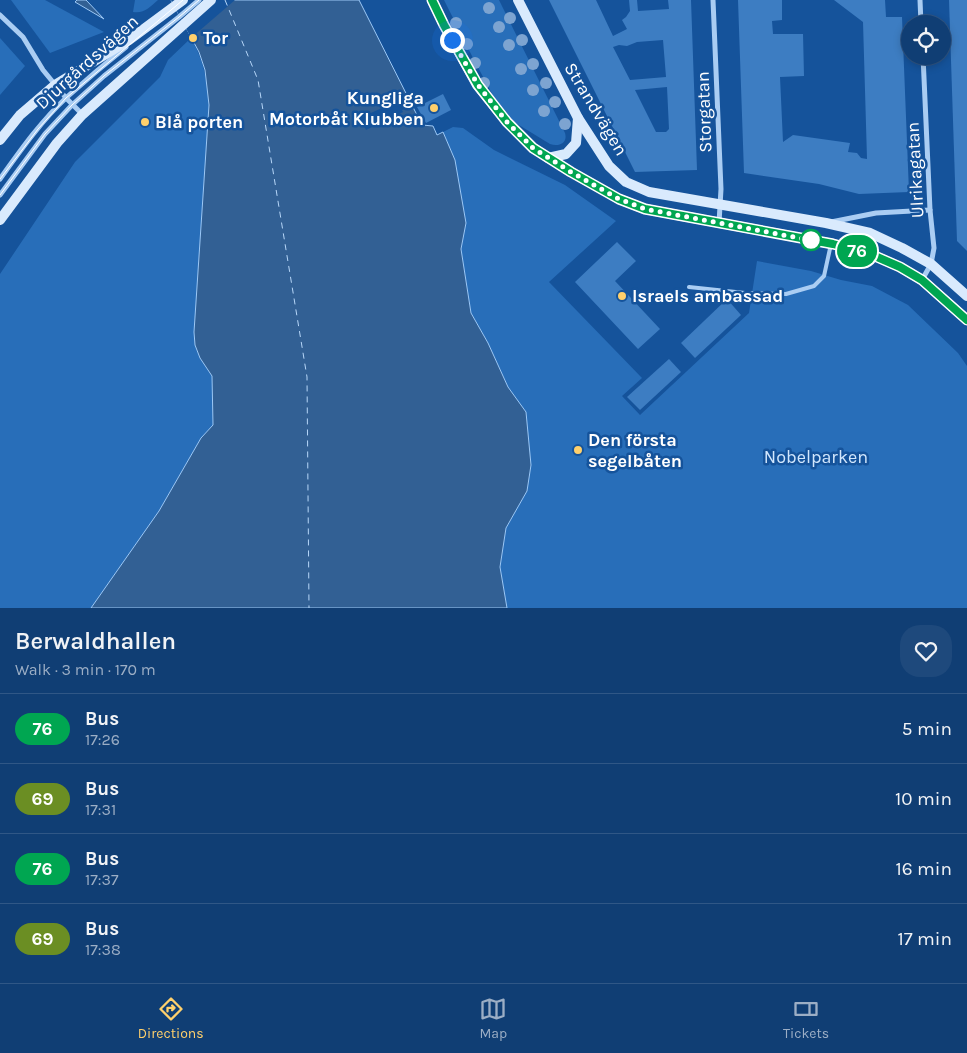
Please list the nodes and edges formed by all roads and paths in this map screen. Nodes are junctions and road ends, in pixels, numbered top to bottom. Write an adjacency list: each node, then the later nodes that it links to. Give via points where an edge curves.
1 (199, 0): 10 (street)
2 (212, 0): 10 (street)
3 (432, 0): 18 (street, via 478,85 507,122)
4 (518, 0): 16 (street, Strandvägen)
5 (713, 0): 21 (street, Storgatan)
6 (920, 0): 9 (street)
7 (179, 3): 12 (street, Djurgårdsvägen, via 129,40); 13 (street, Djurgårdsvägen)
8 (0, 15): 12 (street, via 23,37)
9 (921, 15)
10 (182, 20): 14 (street, Djurgårdsvägen, via 104,76); 15 (street, Djurgårdsvägen)
11 (923, 65): 22 (street, Ulrikagatan)
12 (55, 85): 13 (street); 17 (street, Djurgårdsvägen, via 20,115)
13 (66, 98): 14 (street); 19 (street, Djurgårdsvägen)
14 (72, 104): 15 (street); 20 (street, Djurgårdsvägen, via 45,134)
15 (82, 115): 23 (street, Djurgårdsvägen)
16 (578, 118): 18 (street, via 576,143 566,154); 21 (street, Strandvägen, via 609,166 626,182 649,192)
17 (0, 140)
18 (548, 158): 24 (street, via 619,199 645,209)
19 (0, 178)
20 (0, 195)
21 (720, 205): 24 (street, Storgatan); 25 (street, Strandvägen)
22 (930, 210): 25 (street, Strandvägen, via 876,213); 27 (street, Ulrikagatan, via 934,248)
23 (0, 220)
24 (719, 223): 26 (street)
25 (826, 223): 27 (street, Strandvägen, via 870,233)
26 (831, 244): 28 (street, via 868,253); 29 (lane, via 824,276 814,286 786,294)
27 (931, 264): 28 (street, Ulrikagatan); 30 (street, Strandvägen)
28 (922, 280): 31 (street)
29 (689, 287)
30 (967, 296)
31 (967, 320)

